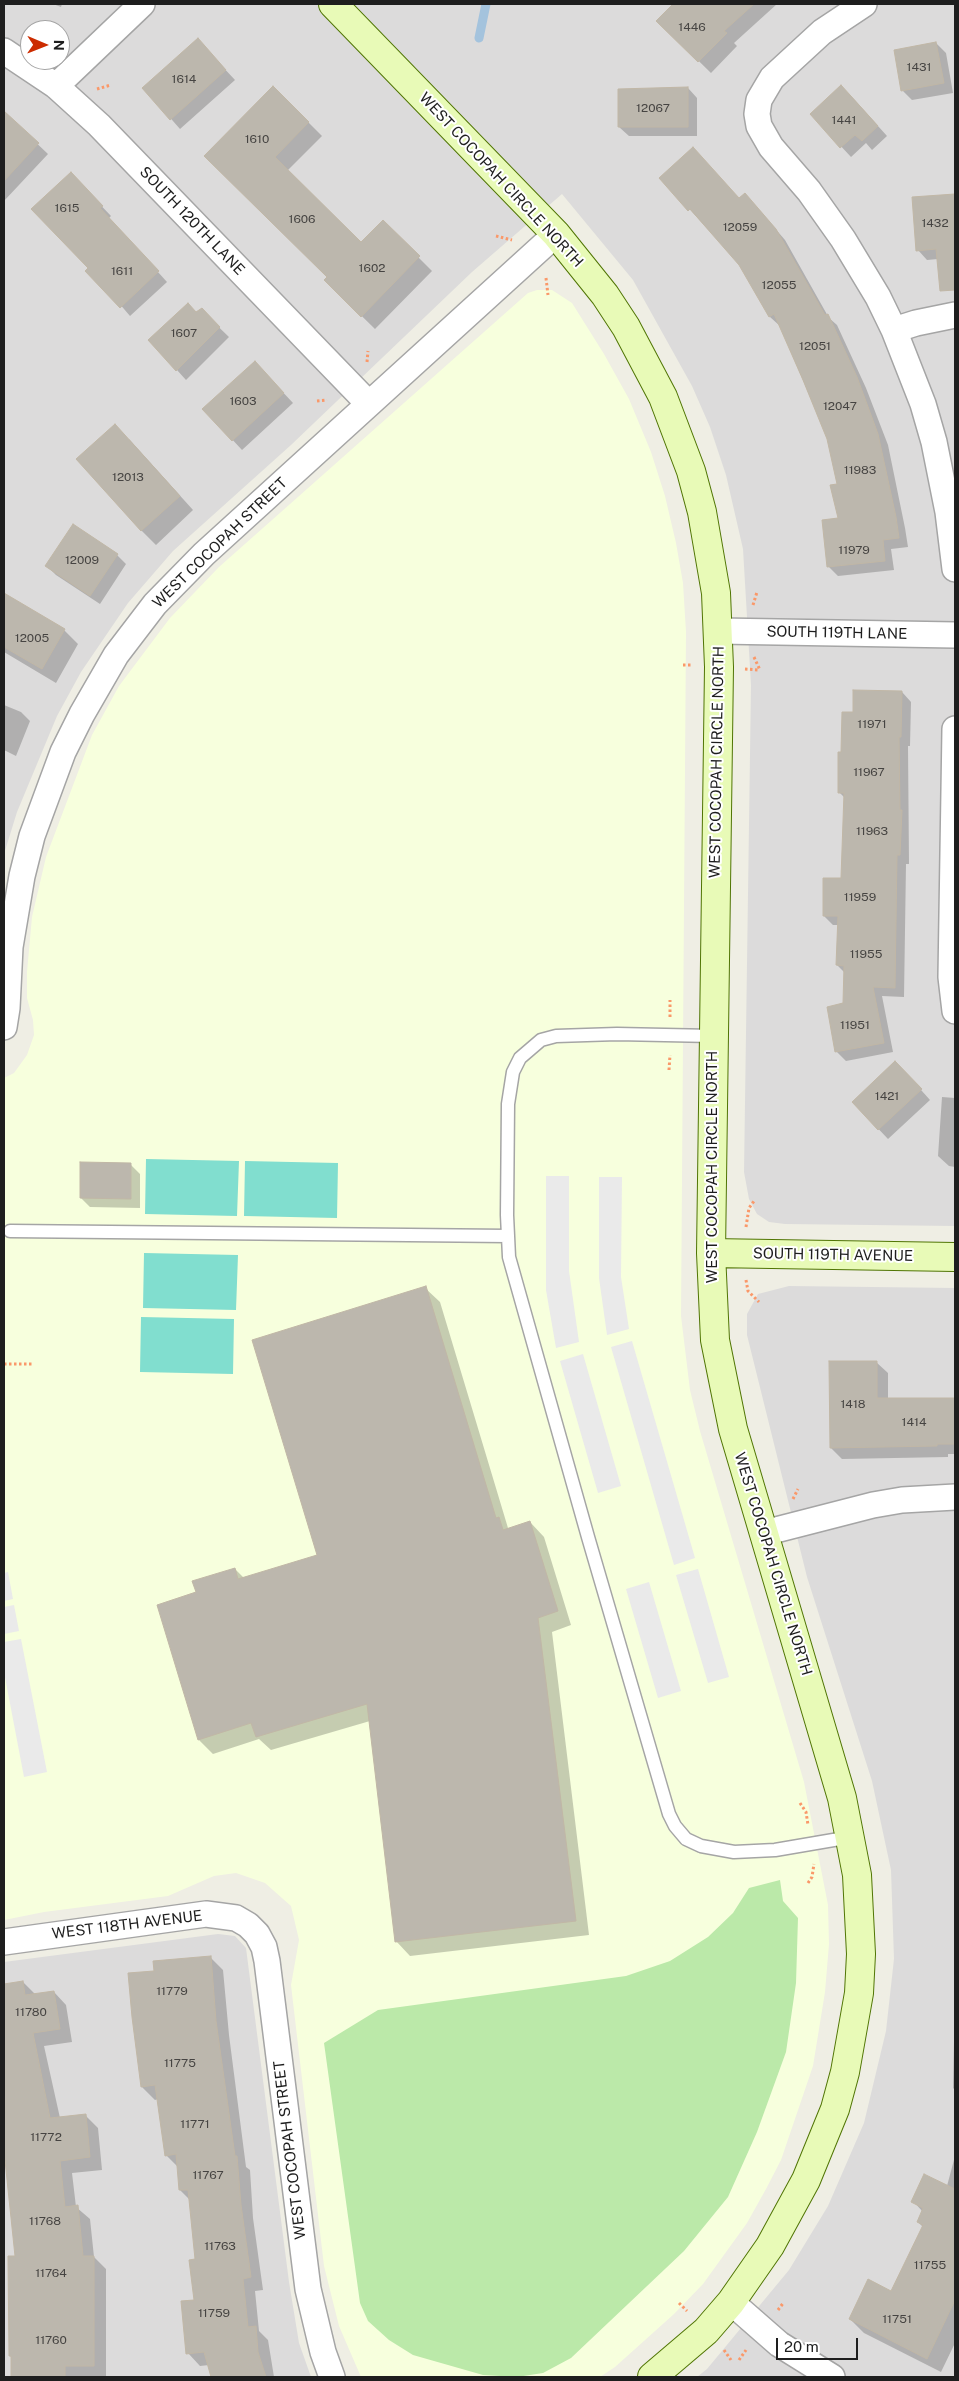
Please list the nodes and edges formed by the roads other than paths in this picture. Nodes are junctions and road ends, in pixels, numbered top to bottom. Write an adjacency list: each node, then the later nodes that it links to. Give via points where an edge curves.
1 (142, 4): 5 (street)
2 (333, 4): 6 (street, WEST COCOPAH CIRCLE NORTH)
3 (864, 4): 8 (street, via 822,32 772,78 759,100 757,114 764,137 809,191 843,239)
4 (4, 52): 5 (street, SOUTH 120TH LANE)
5 (56, 86): 9 (street, SOUTH 120TH LANE, via 99,125)
6 (556, 234): 9 (street, WEST COCOPAH STREET); 11 (street, WEST COCOPAH CIRCLE NORTH, via 626,327 678,432 702,512)
7 (955, 315): 8 (street)
8 (894, 330): 10 (street, via 934,442)
9 (368, 403): 15 (street, WEST COCOPAH STREET, via 204,554 155,604 98,685 63,752 32,836 10,947)
10 (955, 569)
11 (719, 631): 12 (street, SOUTH 119TH LANE); 16 (street, WEST COCOPAH CIRCLE NORTH)
12 (955, 635)
13 (955, 728): 14 (street, via 951,977)
14 (955, 1011)
15 (4, 1027)
16 (713, 1036): 18 (lane, via 556,1036 541,1040 520,1058 513,1072 508,1104); 19 (street, WEST COCOPAH CIRCLE NORTH)
17 (10, 1231): 18 (lane)
18 (508, 1236): 23 (lane, via 519,1296 666,1805 675,1826 686,1839 701,1846 734,1852 775,1850)
19 (711, 1253): 20 (street, SOUTH 119TH AVENUE); 22 (street, WEST COCOPAH CIRCLE NORTH, via 715,1340 725,1400)
20 (955, 1256)
21 (955, 1497): 22 (street, via 873,1505)
22 (764, 1533): 23 (street, WEST COCOPAH CIRCLE NORTH, via 832,1758)
23 (851, 1837): 26 (street, WEST COCOPAH CIRCLE NORTH, via 857,1875 861,1954 859,1993 845,2072 835,2109 806,2180 770,2246)
24 (248, 1925): 25 (street, WEST 118TH AVENUE, via 221,1914 206,1914); 27 (street, WEST COCOPAH STREET, via 261,1940 267,1961 308,2289)
25 (4, 1942)
26 (731, 2302): 28 (street, WEST COCOPAH CIRCLE NORTH, via 706,2331); 29 (street, via 779,2344)
27 (332, 2377)
28 (652, 2377)
29 (832, 2377)

